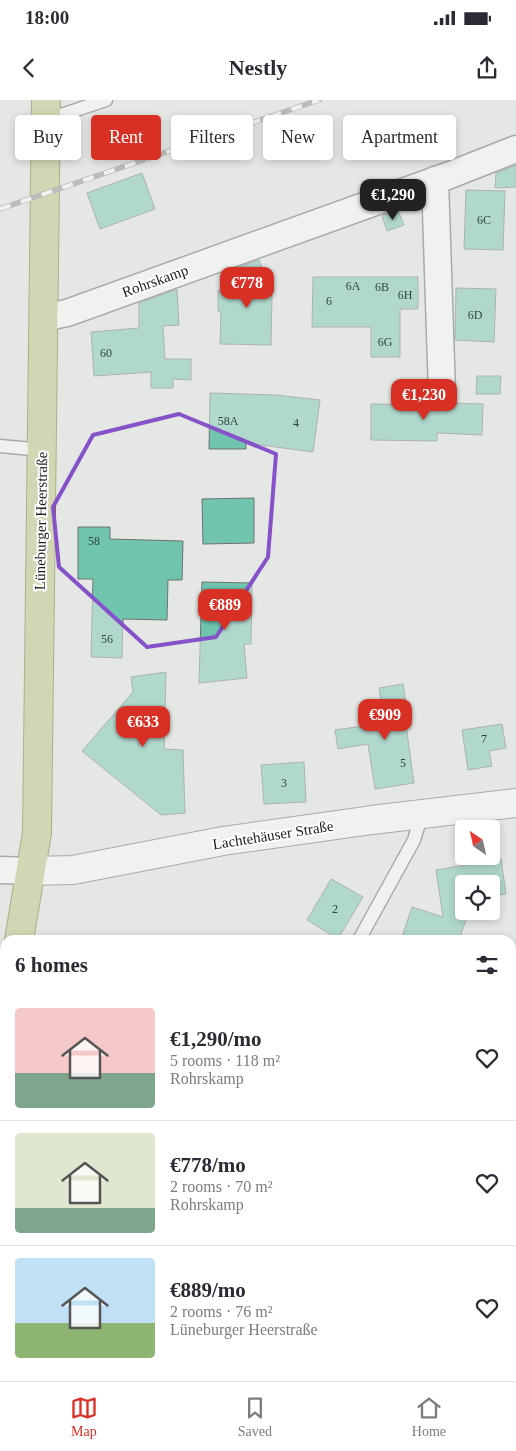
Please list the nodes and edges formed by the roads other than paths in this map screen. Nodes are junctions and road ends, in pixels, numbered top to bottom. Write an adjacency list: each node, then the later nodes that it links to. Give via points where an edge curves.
1 (106, 100): 2 (lane)
2 (46, 110): 5 (main road, Lüneburger Heerstraße)
3 (516, 149): 4 (street, Rohrskamp)
4 (435, 180): 5 (street, Rohrskamp, via 67,313); 6 (street)
5 (44, 318): 8 (main road, Lüneburger Heerstraße)
6 (442, 393)
7 (0, 446): 8 (lane)
8 (42, 450): 12 (main road, Lüneburger Heerstraße, via 37,834)
9 (516, 803): 10 (street, Lachtehäuser Straße)
10 (422, 814): 12 (street, Lachtehäuser Straße, via 223,841 73,870); 14 (lane, via 414,840)
11 (0, 870): 12 (street)
12 (30, 871): 13 (main road, Lüneburger Heerstraße)
13 (20, 935)
14 (362, 935)

